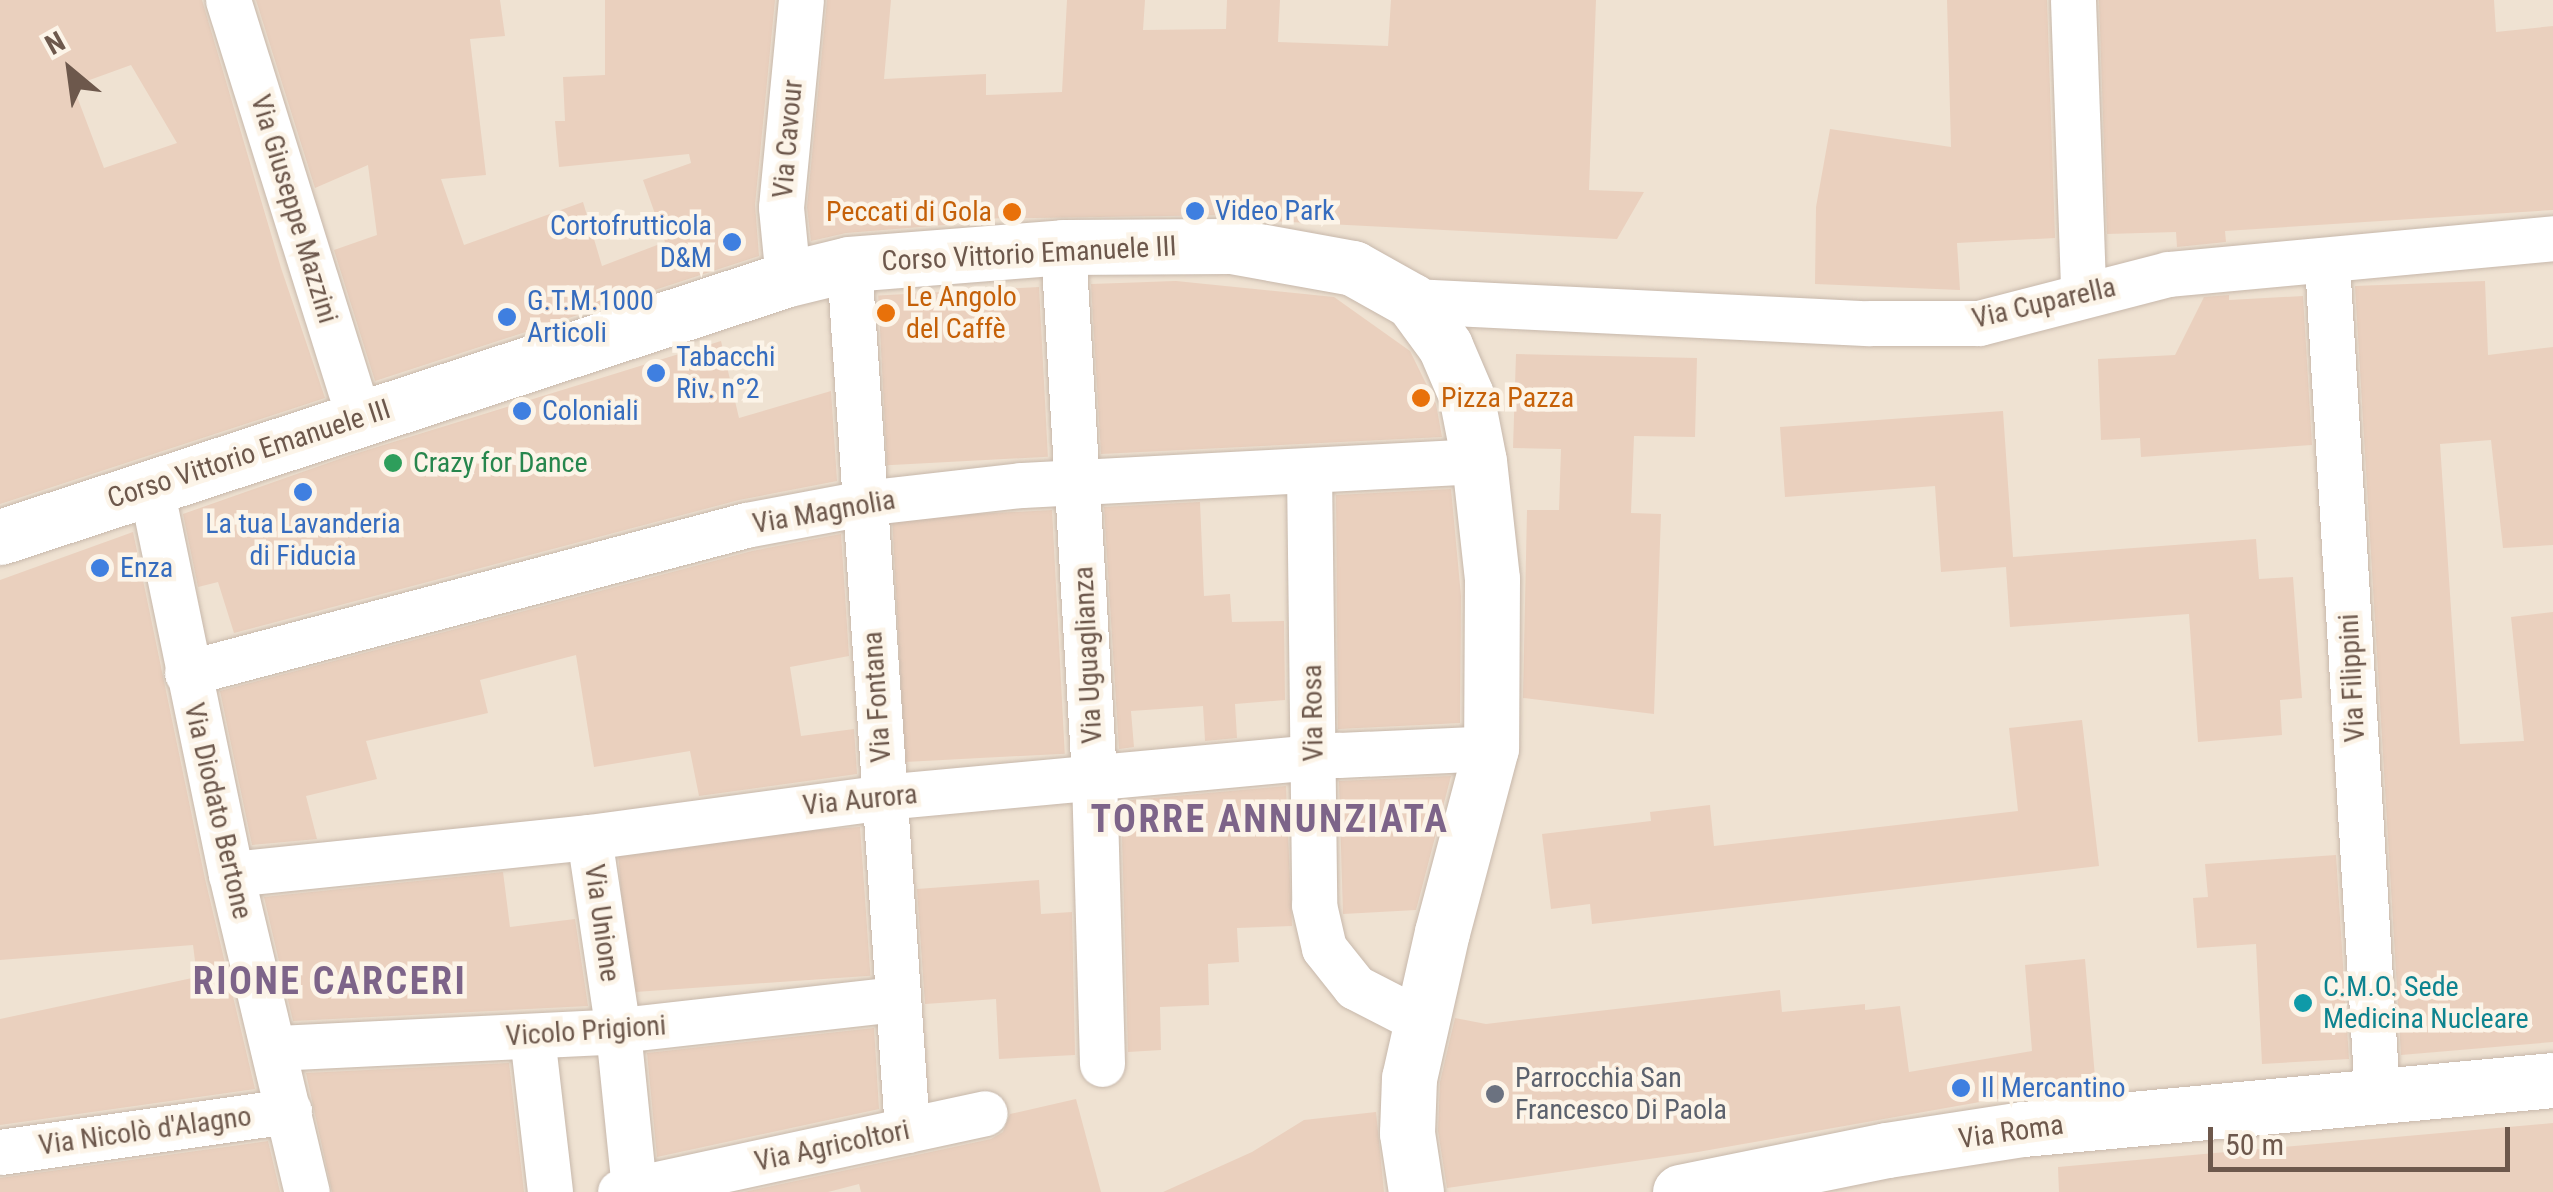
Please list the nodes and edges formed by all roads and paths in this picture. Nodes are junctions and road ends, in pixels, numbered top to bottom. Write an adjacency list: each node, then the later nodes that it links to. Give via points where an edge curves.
1 (228, 0): 11 (street, Via Giuseppe Mazzini)
2 (801, 0): 8 (street, Via Cavour, via 781,208)
3 (2073, 0): 9 (street)
4 (2553, 238): 6 (street, Via Cuparella)
5 (1063, 246): 7 (street, Corso Vittorio Emanuele III); 10 (street, Corso Vittorio Emanuele III, via 1231,246 1332,261); 14 (street, Via Uguaglianza)
6 (2327, 262): 9 (street, Via Cuparella, via 2168,274); 32 (street, Via Filippini)
7 (850, 264): 8 (street, Corso Vittorio Emanuele III); 16 (street, Via Fontana)
8 (788, 278): 11 (street, Corso Vittorio Emanuele III)
9 (2083, 293): 10 (street, Via Cuparella, via 1979,323)
10 (1412, 301): 12 (street, Corso Vittorio Emanuele III, via 1446,346 1466,394)
11 (360, 418): 15 (street, Corso Vittorio Emanuele III)
12 (1479, 460): 13 (street, Via Magnolia); 19 (street, Corso Vittorio Emanuele III, via 1492,579)
13 (1309, 470): 14 (street, Via Magnolia); 20 (street, Via Rosa)
14 (1080, 482): 16 (street, Via Magnolia); 21 (street, Via Uguaglianza)
15 (151, 488): 17 (street, Corso Vittorio Emanuele III); 18 (street, Via Diodato Bertone)
16 (864, 503): 18 (street, Via Magnolia, via 746,525); 22 (street, Via Fontana)
17 (0, 537)
18 (187, 673): 24 (street, Via Diodato Bertone)
19 (1492, 748): 20 (street, Via Aurora); 26 (street, Corso Vittorio Emanuele III)
20 (1314, 757): 21 (street, Via Aurora); 26 (street, Via Rosa, via 1314,906 1324,948 1355,987)
21 (1094, 777): 22 (street, Via Aurora); 30 (street, Via Uguaglianza)
22 (884, 797): 23 (street, Via Aurora); 25 (street, Via Fontana)
23 (590, 836): 24 (street, Via Aurora); 27 (street, Via Unione)
24 (231, 874): 29 (street, Via Diodato Bertone)
25 (896, 999): 27 (street, Vicolo Prigioni); 35 (street, Via Fontana)
26 (1423, 1022): 40 (street, Corso Vittorio Emanuele III, via 1409,1078 1407,1134)
27 (618, 1030): 28 (street, Vicolo Prigioni); 37 (street, Via Unione)
28 (532, 1036): 29 (street, Vicolo Prigioni); 39 (street)
29 (275, 1048): 33 (street, Via Diodato Bertone)
30 (1102, 1064)
31 (2553, 1080): 32 (street, Via Roma)
32 (2378, 1094): 41 (street, Via Roma, via 2023,1129)
33 (289, 1111): 36 (street, Via Nicolò d'Alagno); 38 (street, Via Diodato Bertone)
34 (985, 1113): 35 (street, Via Agricoltori)
35 (907, 1130): 37 (street, Via Agricoltori)
36 (0, 1152)
37 (627, 1190)
38 (307, 1192)
39 (550, 1192)
40 (1416, 1192)
41 (1680, 1192)

